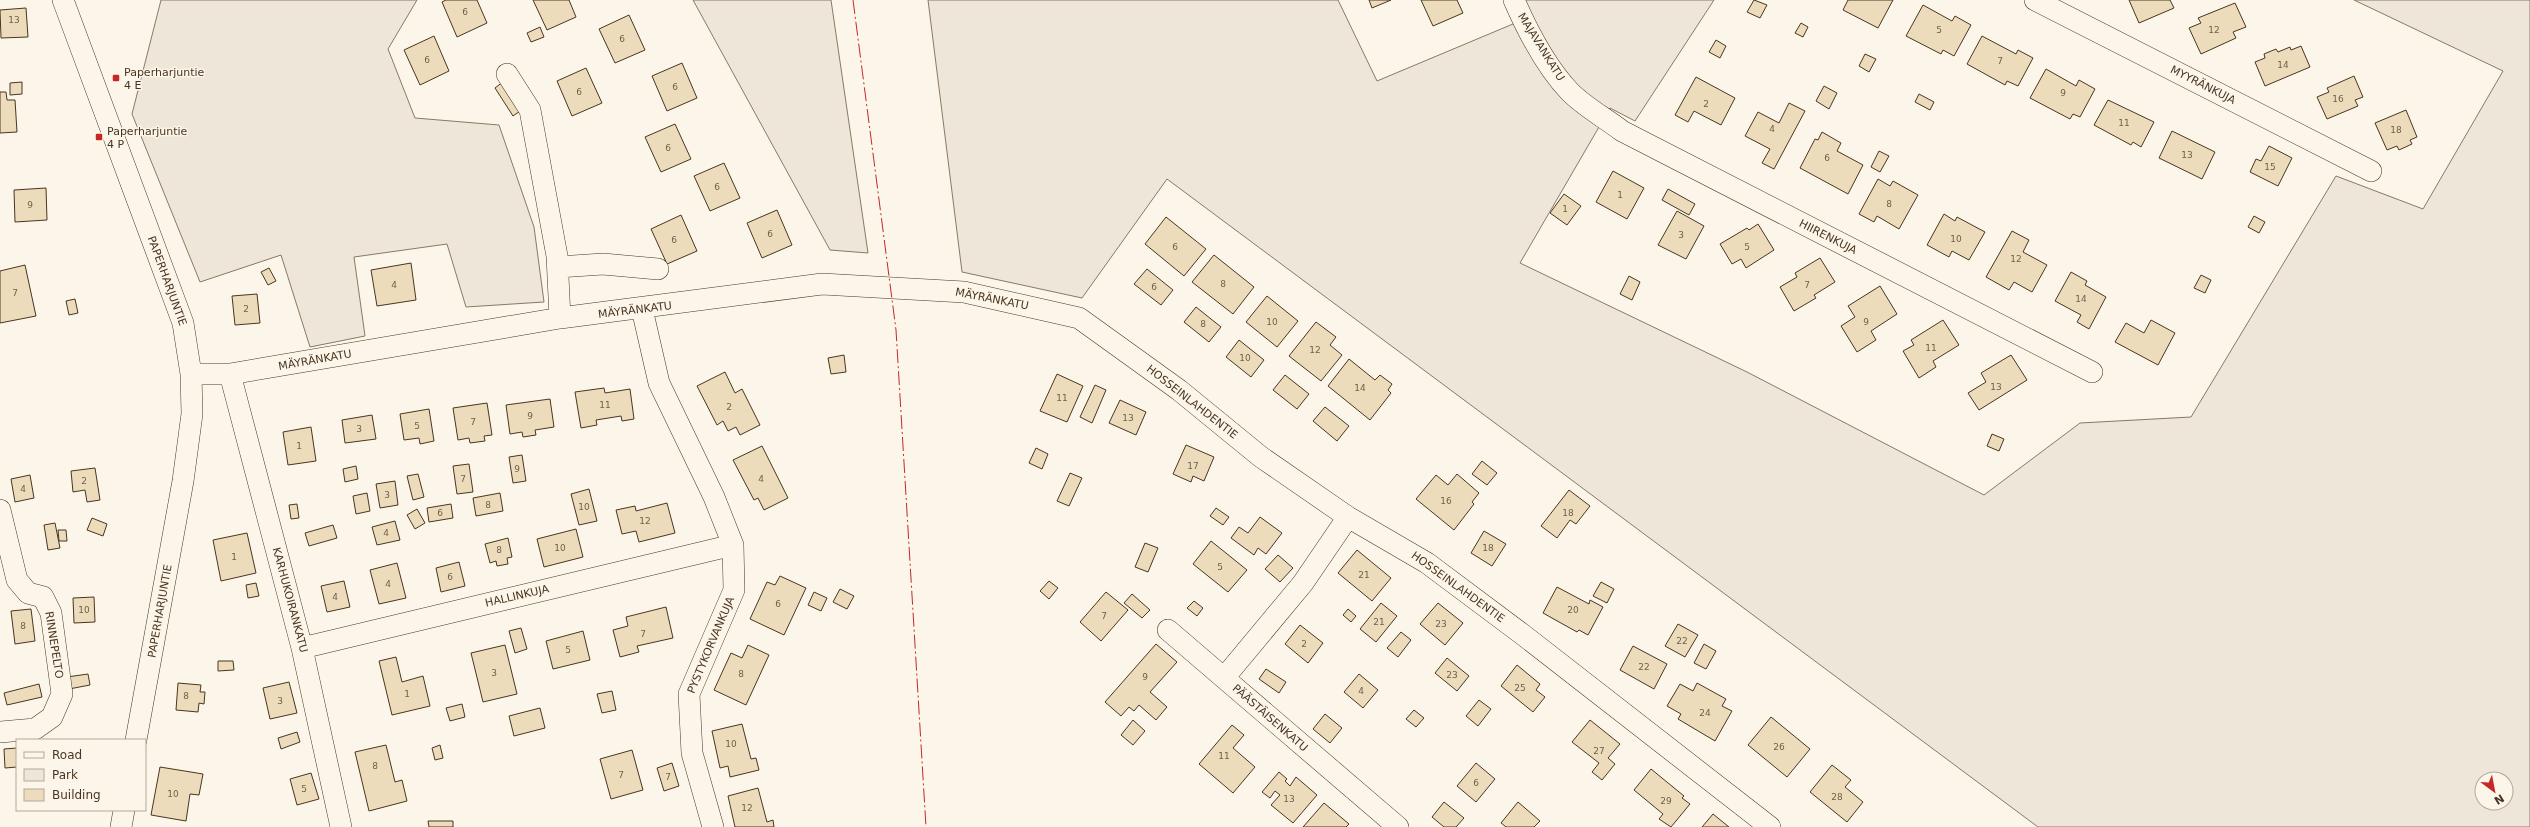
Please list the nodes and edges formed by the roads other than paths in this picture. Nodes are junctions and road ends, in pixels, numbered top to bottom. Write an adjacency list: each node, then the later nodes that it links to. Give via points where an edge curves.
1 (63, 0): 13 (street, PAPERHARJUNTIE, via 183,323)
2 (1514, 0): 5 (street, MAJAVANKATU, via 1522,20 1554,71)
3 (2035, 0): 6 (street, MYYRÄNKUJA)
4 (507, 74): 7 (street, via 530,110)
5 (1571, 92): 12 (street, HIIRENKUJA, via 1622,131)
6 (2371, 171)
7 (558, 267): 8 (street, via 603,264); 10 (street)
8 (658, 269)
9 (642, 309): 10 (street, MÄYRÄNKATU); 11 (street, MÄYRÄNKATU, via 822,284 964,292); 17 (street, PYSTYKORVANKUJA, via 659,383 714,497)
10 (560, 318): 14 (street, MÄYRÄNKATU)
11 (1079, 318): 16 (street, HOSSEINLAHDENTIE, via 1179,390 1261,457)
12 (2092, 372)
13 (191, 374): 14 (street, MÄYRÄNKATU); 22 (street, PAPERHARJUNTIE, via 192,414 183,481)
14 (230, 374): 19 (street, KARHUKOIRANKATU)
15 (0, 510): 21 (street, RINNEPELTO, via 17,580 28,593 43,597 52,613 62,694 52,717 35,729)
16 (1348, 517): 20 (street, PÄÄSTÄISENKATU, via 1303,583); 28 (street, HOSSEINLAHDENTIE, via 1427,563)
17 (733, 545): 19 (street, HALLINKUJA); 26 (street, PYSTYKORVANKUJA, via 734,590 689,694 692,754)
18 (1168, 630): 20 (street)
19 (302, 648): 25 (street, KARHUKOIRANKATU)
20 (1224, 678): 27 (street, PÄÄSTÄISENKATU)
21 (0, 732)
22 (136, 739)
23 (124, 811): 24 (street)
24 (121, 827)
25 (341, 827)
26 (712, 827)
27 (1398, 827)
28 (1770, 827)

